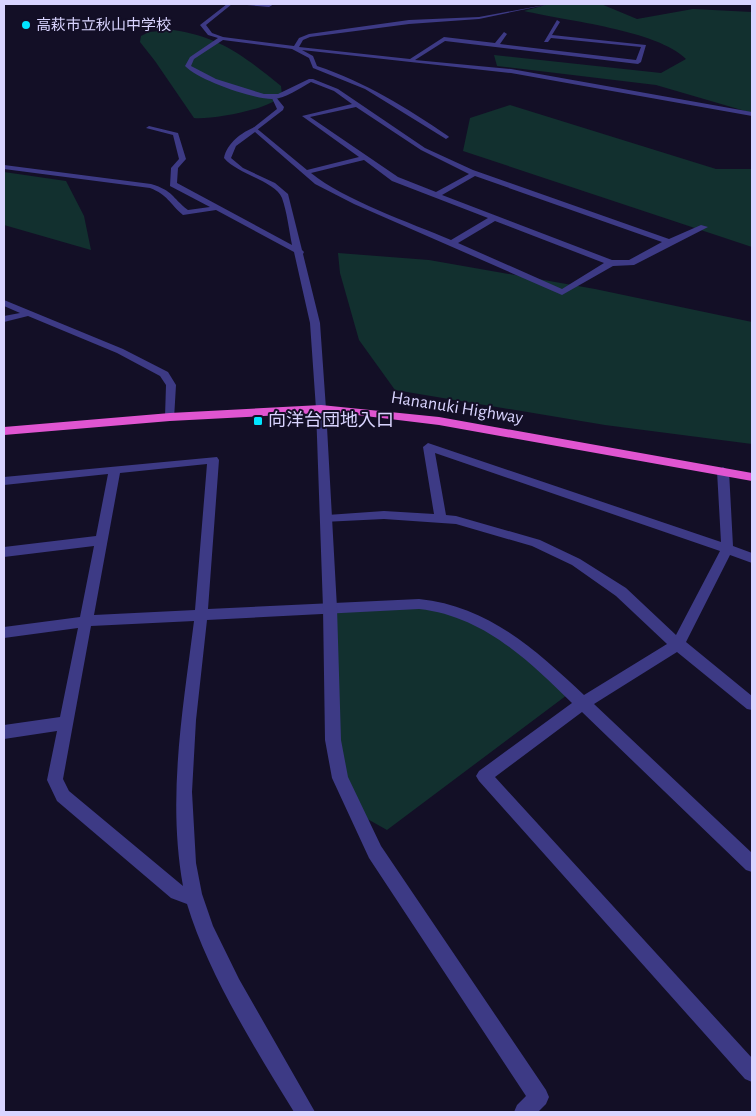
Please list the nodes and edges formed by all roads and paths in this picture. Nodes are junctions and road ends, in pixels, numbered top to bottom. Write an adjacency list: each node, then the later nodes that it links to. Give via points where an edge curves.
1 (230, 4): 11 (street, via 203,25 210,34)
2 (237, 4): 3 (street)
3 (272, 4)
4 (548, 4): 14 (street, via 479,18 409,22 309,36 301,39)
5 (741, 4): 6 (street)
6 (752, 5)
7 (557, 22): 10 (street)
8 (450, 34): 12 (street)
9 (504, 34): 13 (street)
10 (549, 36): 15 (street); 15 (street, via 644,46 638,62)
11 (222, 38): 14 (street); 19 (street, via 192,58 188,66 191,71 209,80)
12 (444, 39): 13 (street); 16 (street)
13 (497, 45): 15 (street)
14 (295, 49): 16 (street); 17 (street, via 311,57 315,67)
15 (541, 50)
16 (411, 61): 21 (street, via 511,71)
17 (330, 72): 18 (street); 24 (street, via 342,75 402,107)
18 (311, 80): 19 (street); 20 (street, via 336,90)
19 (273, 97): 23 (street, via 280,110)
20 (356, 105): 25 (street, via 305,116); 28 (street, via 424,149)
21 (752, 114)
22 (149, 128): 30 (street, via 176,134 183,159 175,168 173,184)
23 (255, 129): 27 (street); 35 (street, via 233,144 227,151 227,158 240,171 282,191)
24 (446, 137)
25 (365, 158): 27 (street); 29 (street, via 395,179)
26 (4, 167): 30 (street, via 151,186 167,192 186,213)
27 (306, 172): 34 (street, via 318,182 357,202)
28 (474, 174): 29 (street); 33 (street)
29 (436, 195): 31 (street)
30 (215, 208): 35 (street)
31 (494, 218): 34 (street); 36 (street)
32 (704, 227): 33 (street)
33 (668, 242): 36 (street, via 631,263)
34 (451, 244): 36 (street, via 562,292)
35 (300, 252): 40 (street, via 316,323)
36 (611, 263)
37 (4, 303): 38 (street)
38 (30, 313): 39 (street); 41 (street, via 120,351 164,374 171,386)
39 (4, 319)
40 (321, 409): 41 (highway, Hananuki Highway); 44 (highway, Hananuki Highway, via 439,421); 47 (street)
41 (170, 417): 42 (highway, Hananuki Highway)
42 (4, 431)
43 (115, 470): 46 (street); 49 (street); 54 (street, via 213,460)
44 (723, 471): 45 (highway, Hananuki Highway); 50 (street)
45 (752, 477)
46 (4, 481)
47 (327, 519): 48 (street, via 384,515); 53 (street)
48 (441, 519): 50 (street, via 428,446); 57 (street, via 456,520 536,543 576,562 621,592)
49 (102, 540): 51 (street); 55 (street)
50 (727, 549): 52 (street); 57 (street)
51 (4, 552)
52 (752, 558)
53 (330, 608): 54 (street); 58 (street, via 419,604 438,606 485,623 532,655); 66 (street, via 333,740 340,778 375,852 539,1097)
54 (200, 615): 55 (street); 63 (street, via 183,817)
55 (87, 621): 56 (street); 60 (street)
56 (4, 632)
57 (678, 644): 58 (street); 59 (street)
58 (583, 703): 62 (street); 64 (street, via 484,776)
59 (752, 704)
60 (66, 723): 61 (street); 63 (street, via 54,780 63,796 177,892)
61 (4, 732)
62 (752, 864)
63 (195, 898): 65 (street, via 236,994)
64 (752, 1072)
65 (305, 1112)
66 (524, 1112)

